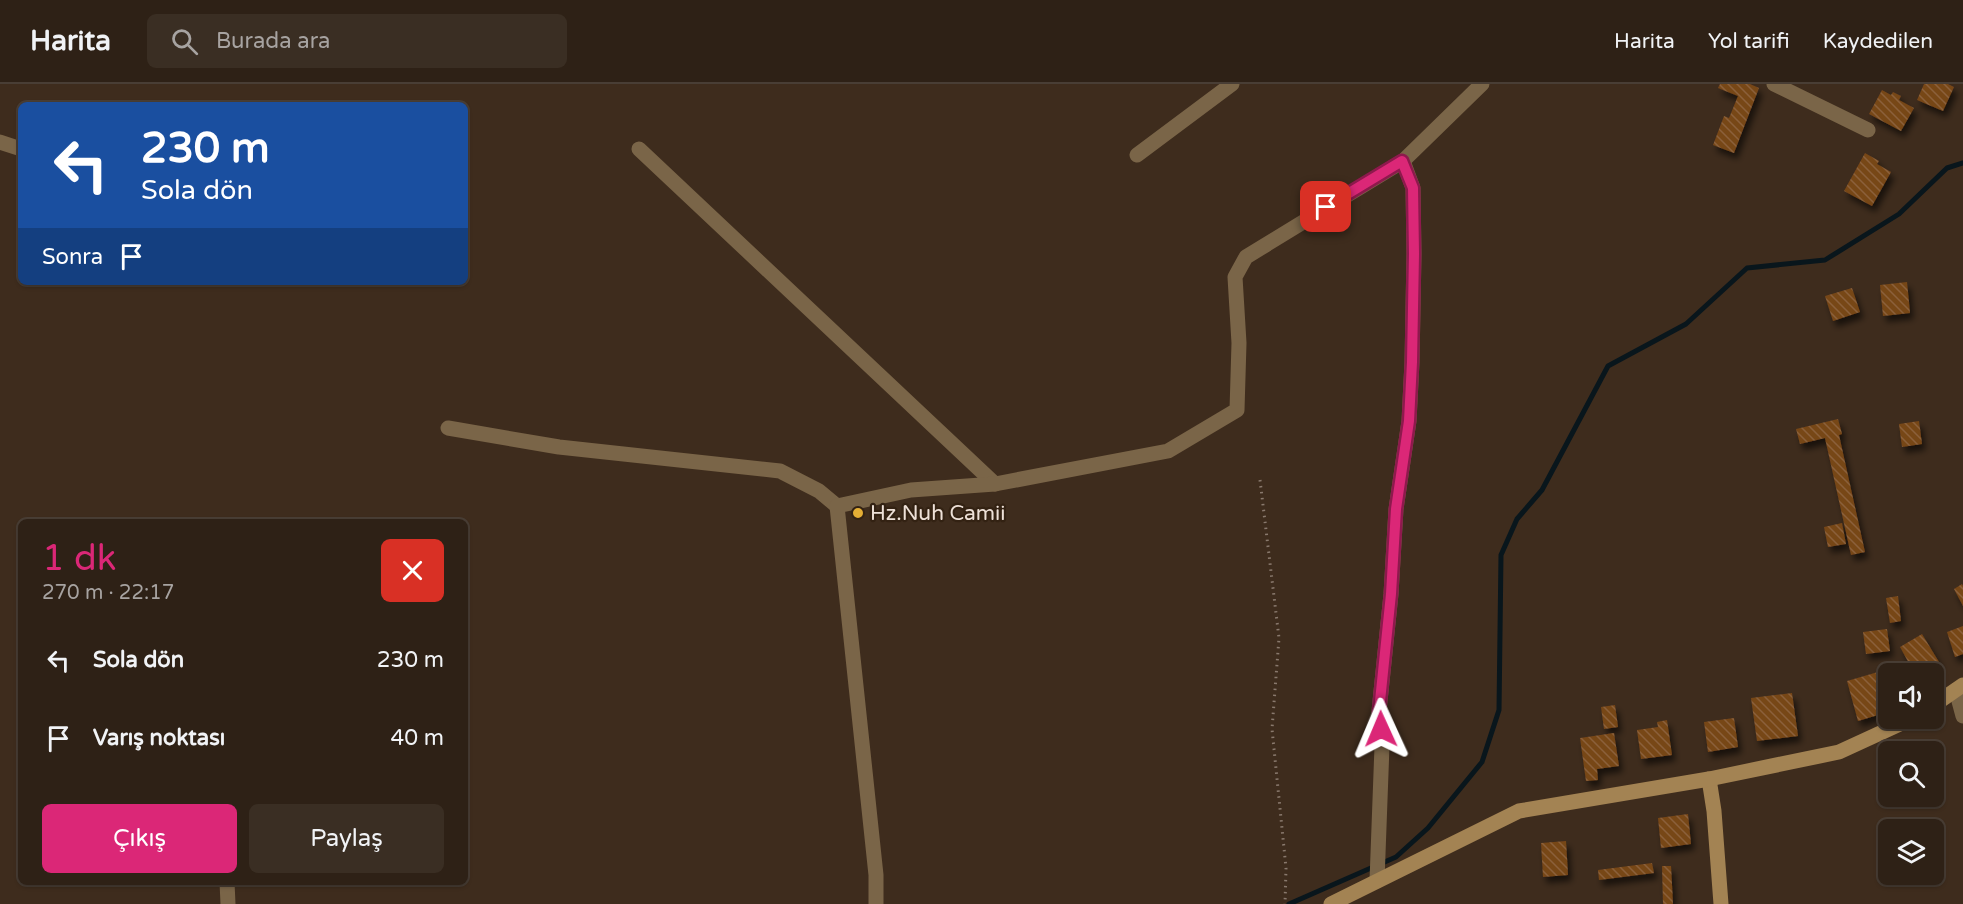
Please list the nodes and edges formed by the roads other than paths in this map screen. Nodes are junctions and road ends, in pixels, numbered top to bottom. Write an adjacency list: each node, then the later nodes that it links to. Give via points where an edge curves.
1 (1232, 84): 8 (street)
2 (1482, 84): 9 (street)
3 (1774, 84): 4 (street)
4 (1868, 130)
5 (0, 142): 6 (street)
6 (18, 147)
7 (639, 149): 11 (street)
8 (1137, 155)
9 (1402, 161): 11 (street, via 1246,257 1235,277 1239,343 1237,410 1168,451); 18 (street, via 1413,188 1412,362 1379,711 1382,746)
10 (448, 428): 12 (street, via 559,447 780,471 819,491)
11 (995, 484): 12 (street, via 911,490)
12 (837, 506): 21 (street)
13 (1960, 687): 14 (street); 15 (street)
14 (1944, 698)
15 (1963, 716)
16 (1889, 729): 17 (street, via 1839,752)
17 (1709, 779): 18 (street, via 1519,811); 23 (street)
18 (1377, 881): 22 (street)
19 (227, 885): 20 (street)
20 (228, 904)
21 (876, 904)
22 (1331, 904)
23 (1721, 904)

